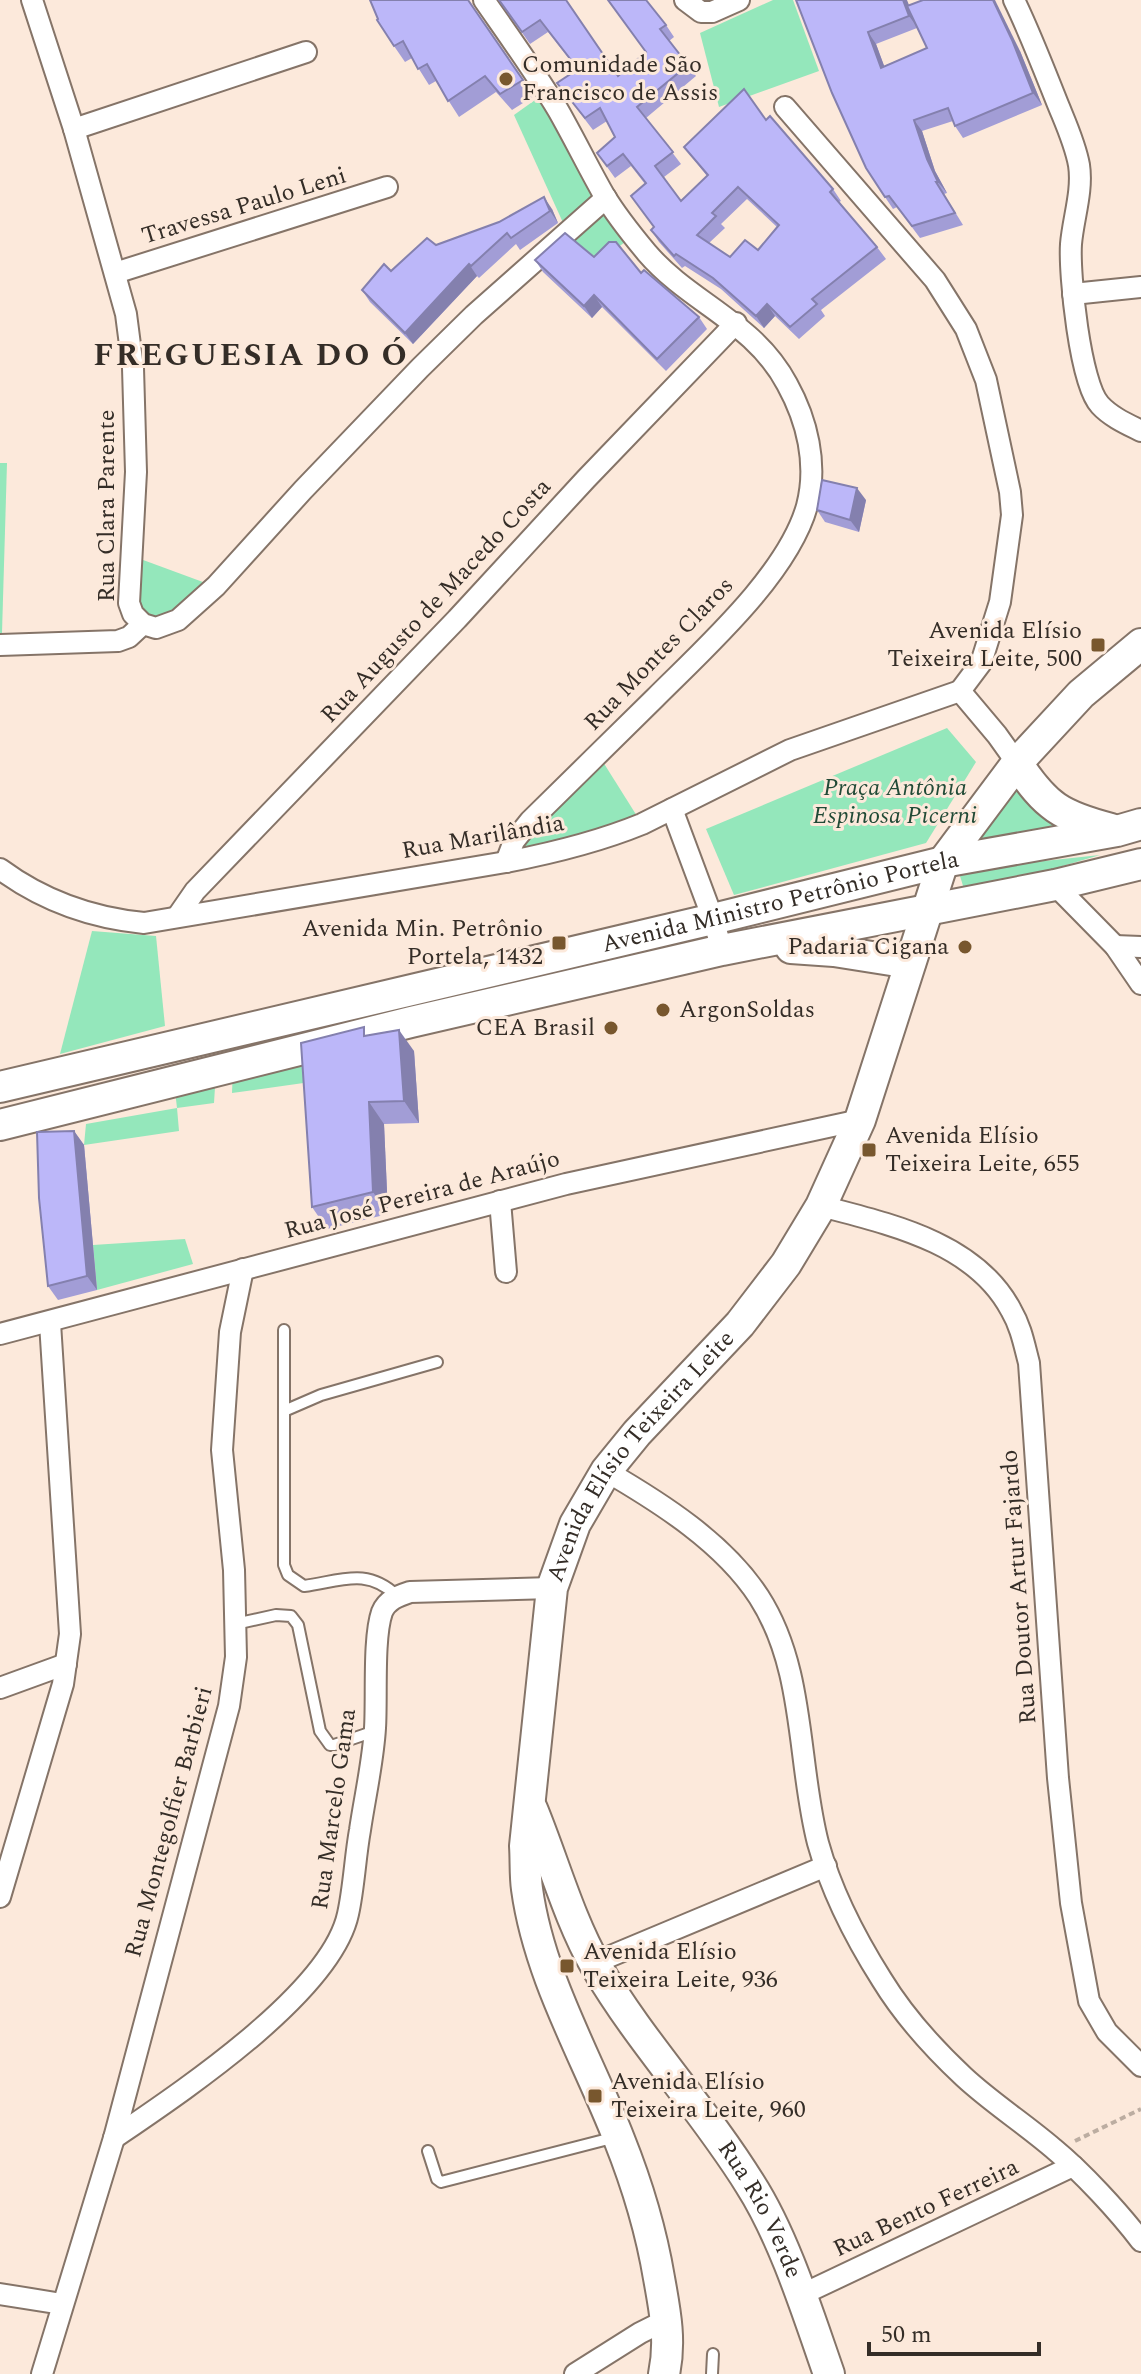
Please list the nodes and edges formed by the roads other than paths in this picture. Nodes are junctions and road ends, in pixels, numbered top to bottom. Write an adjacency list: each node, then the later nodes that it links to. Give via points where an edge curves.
1 (32, 0): 8 (street, Rua Clara Parente)
2 (484, 0): 10 (street, Rua Montes Claros, via 557,110)
3 (685, 0): 4 (street, via 701,12 712,12)
4 (739, 0)
5 (1014, 0): 13 (street, via 1079,164 1071,244)
6 (306, 52): 8 (street)
7 (785, 107): 19 (street, via 935,280 966,329 986,380 1012,515 995,617 981,663)
8 (74, 129): 11 (street, Rua Clara Parente)
9 (387, 187): 11 (street, Travessa Paulo Leni)
10 (606, 198): 14 (street, Rua Montes Claros, via 650,256); 16 (street, Rua Clara Parente, via 420,368 216,586 167,626)
11 (115, 273): 16 (street, Rua Clara Parente, via 133,368 136,472 129,603)
12 (1141, 287): 13 (street)
13 (1073, 294): 15 (street, via 1092,393 1111,416)
14 (736, 323): 23 (street, Rua Montes Claros, via 771,360 805,421 811,459 808,503 797,532 722,631 530,821); 29 (street, Rua Augusto de Macedo Costa, via 195,891)
15 (1141, 431)
16 (143, 624): 18 (street, via 118,641)
17 (1141, 644): 20 (main road, Avenida Elísio Teixeira Leite, via 1081,694)
18 (0, 645)
19 (960, 691): 20 (street); 21 (street, Rua Marilândia, via 790,750)
20 (1017, 763): 22 (main road, via 1035,790 1066,815); 24 (main road, Avenida Elísio Teixeira Leite)
21 (672, 809): 23 (street, Rua Marilândia, via 618,834); 30 (street)
22 (1129, 828): 24 (main road, Avenida Ministro Petrônio Portela)
23 (506, 862): 29 (street, Rua Marilândia)
24 (943, 862): 28 (main road, Avenida Elísio Teixeira Leite); 30 (main road, Avenida Ministro Petrônio Portela)
25 (1141, 864): 27 (main road, Avenida Ministro Petrônio Portela)
26 (0, 869): 29 (street, Rua Marilândia, via 27,888 114,920 144,923)
27 (1055, 885): 28 (main road, Avenida Ministro Petrônio Portela); 31 (street)
28 (928, 910): 33 (main road, Avenida Ministro Petrônio Portela); 34 (main road, Avenida Elísio Teixeira Leite)
29 (177, 917)
30 (713, 919): 33 (street); 36 (main road, Avenida Ministro Petrônio Portela)
31 (1115, 946): 32 (street); 35 (street)
32 (1141, 947)
33 (736, 948): 34 (main road, via 834,951); 38 (main road, Avenida Ministro Petrônio Portela, via 411,1022)
34 (910, 963): 37 (main road, Avenida Elísio Teixeira Leite)
35 (1141, 984)
36 (0, 1087)
37 (860, 1120): 39 (street, Rua José Pereira de Araújo); 40 (main road, Avenida Elísio Teixeira Leite)
38 (0, 1125)
39 (500, 1201): 41 (street, Rua José Pereira de Araújo); 42 (street)
40 (821, 1206): 48 (main road, Avenida Elísio Teixeira Leite, via 740,1324); 59 (street, Rua Doutor Artur Fajardo, via 890,1224 969,1262 1003,1296 1021,1330 1029,1363 1071,1903 1089,2001 1107,2032)
41 (243, 1269): 43 (street, Rua José Pereira de Araújo); 51 (street, Rua Montegolfier Barbieri, via 230,1332 222,1450)
42 (506, 1272)
43 (50, 1323): 45 (street, Rua José Pereira de Araújo); 52 (street, via 70,1634)
44 (284, 1330): 47 (lane)
45 (0, 1334)
46 (437, 1362): 47 (lane)
47 (284, 1411): 50 (lane, via 283,1555 288,1575 304,1586 365,1577)
48 (606, 1471): 49 (main road, Avenida Elísio Teixeira Leite, via 575,1524); 56 (street, via 721,1552 770,1616 796,1707)
49 (552, 1588): 50 (street); 55 (main road, Avenida Elísio Teixeira Leite)
50 (404, 1594): 54 (street, Rua Marcelo Gama, via 381,1614)
51 (235, 1624): 54 (lane, via 291,1616 298,1625 325,1739 334,1745); 61 (street, Rua Montegolfier Barbieri, via 229,1706)
52 (66, 1664): 53 (street); 57 (street)
53 (0, 1688)
54 (375, 1731): 61 (street, Rua Marcelo Gama, via 348,1915 337,1945 301,1991 268,2021 180,2093)
55 (531, 1807): 58 (main road, Rua Rio Verde); 60 (main road, Avenida Elísio Teixeira Leite, via 525,1846 532,1916 559,1999)
56 (826, 1866): 58 (street); 63 (street, via 856,1936 919,2032 965,2078)
57 (0, 1897)
58 (594, 1963): 66 (main road, Rua Rio Verde, via 752,2186)
59 (1141, 2066)
60 (618, 2136): 62 (lane, via 441,2182); 68 (main road, Avenida Elísio Teixeira Leite, via 648,2223)
61 (114, 2138): 67 (street, Rua Montegolfier Barbieri)
62 (428, 2151)
63 (1073, 2166): 64 (street); 66 (street, Rua Bento Ferreira)
64 (1141, 2241)
65 (0, 2294): 67 (street)
66 (801, 2295): 74 (main road, Rua Rio Verde)
67 (62, 2304): 70 (street, Rua Montegolfier Barbieri)
68 (668, 2319): 71 (street); 72 (main road, Avenida Elísio Teixeira Leite)
69 (713, 2354): 73 (lane)
70 (42, 2374)
71 (575, 2374)
72 (664, 2374)
73 (712, 2374)
74 (829, 2374)

